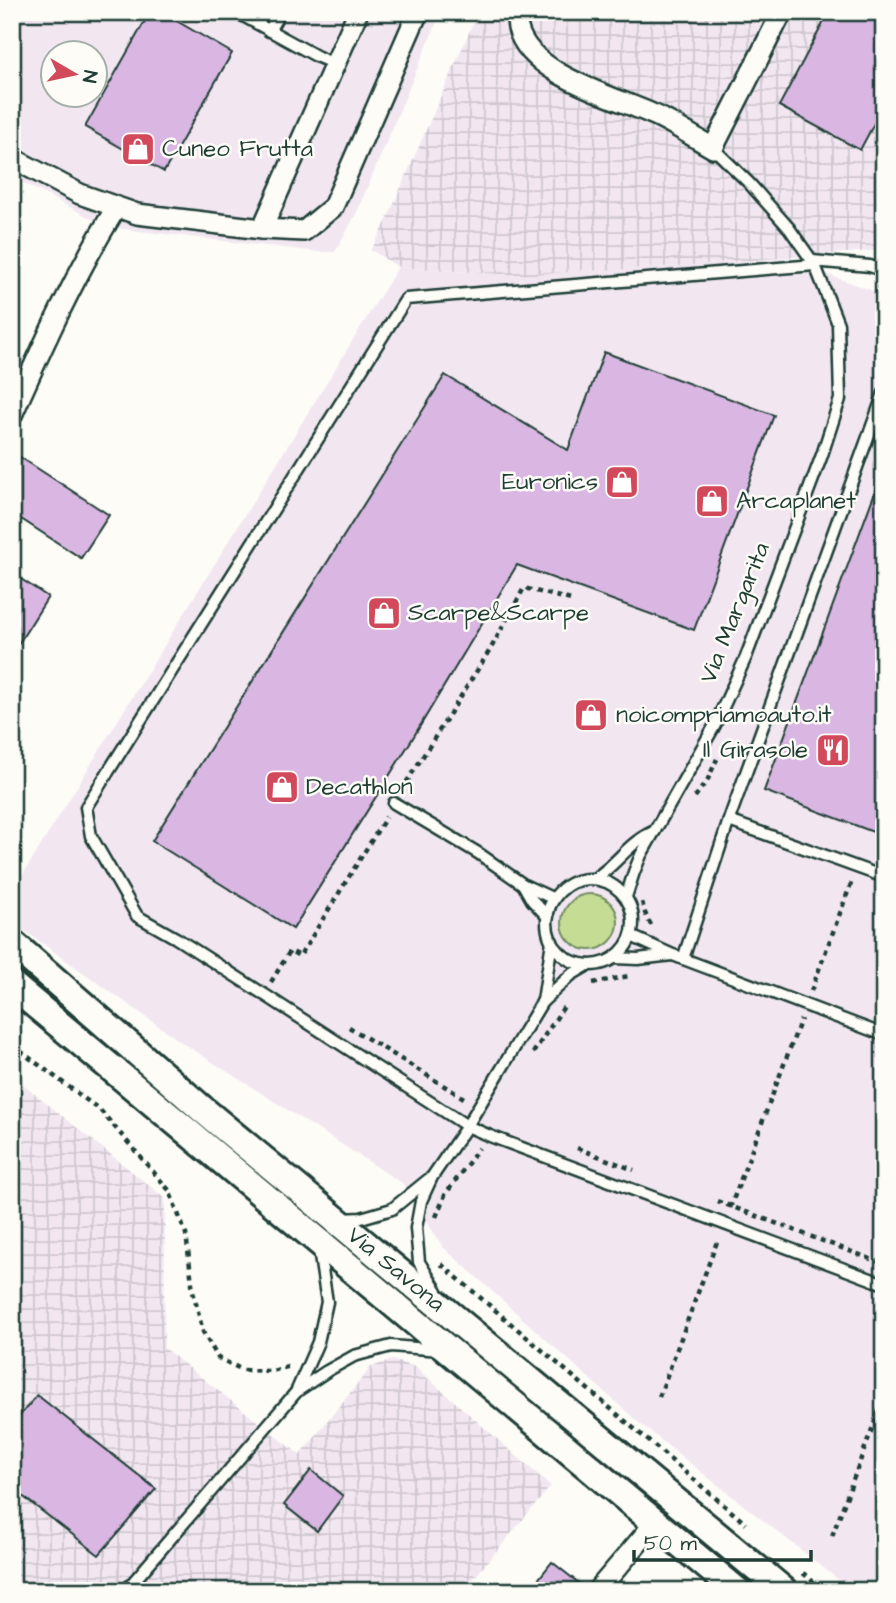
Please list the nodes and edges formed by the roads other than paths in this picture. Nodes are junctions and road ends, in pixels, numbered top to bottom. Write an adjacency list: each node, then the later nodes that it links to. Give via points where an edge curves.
1 (236, 12): 7 (lane)
2 (280, 12): 7 (lane)
3 (358, 12): 8 (street)
4 (418, 12): 12 (street, via 333,207 304,231)
5 (517, 12): 9 (street, via 519,30 529,50 544,64)
6 (782, 12): 9 (street)
7 (269, 31): 8 (lane)
8 (335, 64): 12 (street)
9 (713, 148): 13 (lane, Via Margarita, via 789,228)
10 (12, 158): 11 (street)
11 (116, 208): 12 (street, via 165,219); 16 (street, via 49,332)
12 (262, 229)
13 (813, 263): 14 (lane); 19 (lane, Via Margarita, via 838,324 839,399 746,657 715,725); 36 (lane, via 406,299 86,807 91,836 137,916)
14 (884, 271)
15 (884, 393): 18 (lane)
16 (12, 415)
17 (394, 803): 22 (lane)
18 (729, 821): 20 (lane); 30 (lane)
19 (656, 831): 21 (lane, via 641,837); 23 (lane, Via Margarita, via 637,863)
20 (884, 877)
21 (594, 879): 23 (lane, via 607,882); 24 (lane, via 572,884)
22 (524, 885): 24 (lane); 25 (lane)
23 (626, 897): 26 (lane, via 632,910)
24 (554, 899): 25 (lane)
25 (548, 916): 27 (lane)
26 (631, 936): 29 (lane); 31 (lane)
27 (552, 941): 32 (lane, via 563,955); 34 (lane)
28 (12, 943): 38 (street, Via Savona)
29 (660, 954): 30 (lane); 31 (lane, via 638,960)
30 (678, 957): 35 (lane)
31 (614, 958): 32 (lane)
32 (588, 965): 34 (lane)
33 (12, 985): 39 (street, Via Savona)
34 (542, 1002): 36 (lane)
35 (884, 1035)
36 (467, 1126): 37 (lane); 40 (lane)
37 (432, 1177): 38 (lane, via 392,1209); 41 (lane, via 415,1228 419,1262)
38 (335, 1220): 41 (street, Via Savona)
39 (318, 1241): 42 (street, Via Savona); 43 (lane, via 327,1301 318,1342)
40 (884, 1284)
41 (459, 1323): 48 (street, Via Savona)
42 (451, 1351): 43 (lane, via 391,1346 354,1356); 44 (street, Via Savona)
43 (297, 1391): 45 (lane)
44 (655, 1523): 46 (street); 47 (street, Via Savona)
45 (129, 1587)
46 (597, 1591)
47 (737, 1591)
48 (784, 1591)

